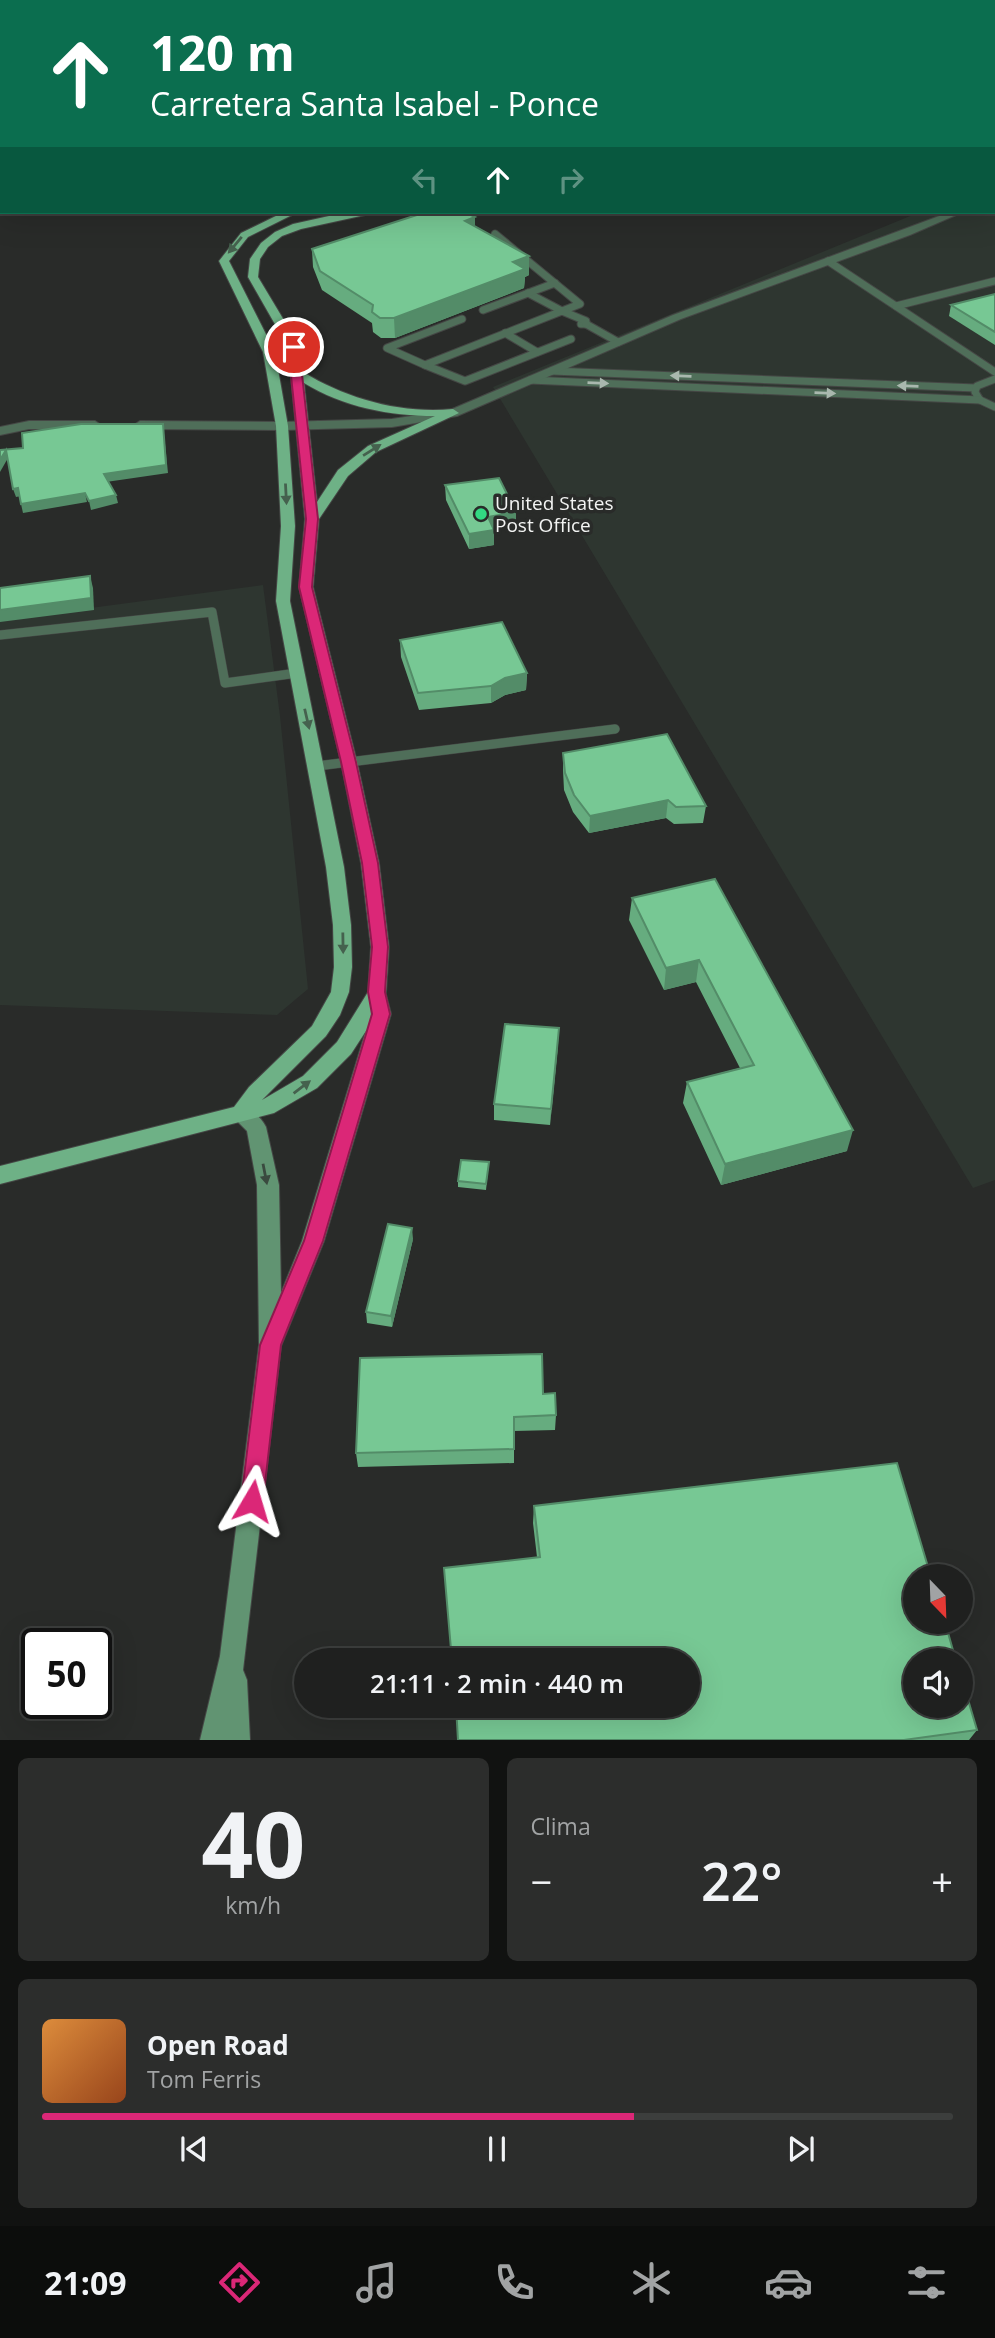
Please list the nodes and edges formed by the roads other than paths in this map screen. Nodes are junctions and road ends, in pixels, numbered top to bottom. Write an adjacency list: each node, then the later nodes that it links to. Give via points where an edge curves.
1 (288, 214): 30 (main road, one-way to 30, via 251,228 233,244 224,261 269,352)
2 (362, 214): 20 (main road, via 282,233 256,253 253,277 294,347)
3 (953, 214): 5 (street)
4 (495, 234): 7 (lane)
5 (828, 261): 9 (lane); 15 (street)
6 (995, 281): 9 (lane)
7 (555, 283): 8 (lane); 11 (lane, via 580,304)
8 (528, 293): 10 (lane); 11 (lane)
9 (896, 306): 19 (lane)
10 (483, 310)
11 (566, 313): 13 (lane); 15 (lane)
12 (462, 319): 17 (lane, via 387,348)
13 (505, 333): 16 (lane); 17 (lane)
14 (571, 338): 16 (lane)
15 (618, 342): 18 (street)
16 (537, 352): 17 (lane, via 465,381)
17 (425, 365)
18 (552, 371): 21 (lane, one-way to 18); 23 (street)
19 (995, 372)
20 (297, 374): 28 (main road, via 323,391 359,403 409,413); 29 (main road)
21 (706, 377): 24 (lane); 25 (lane, one-way to 21)
22 (995, 379): 25 (lane)
23 (530, 380): 24 (lane, one-way to 24); 28 (street)
24 (705, 388): 26 (lane, one-way to 26)
25 (976, 388): 26 (lane)
26 (980, 400): 27 (lane)
27 (995, 407)
28 (453, 413): 29 (street, via 392,423); 32 (main road, one-way to 28, via 343,473 372,449)
29 (303, 425): 30 (street); 32 (main road)
30 (282, 426): 31 (street, via 29,425); 34 (main road, one-way to 34, via 288,526 283,601)
31 (0, 431)
32 (312, 519): 36 (main road, via 306,587)
33 (0, 635): 34 (lane, via 212,612 225,683)
34 (297, 673): 37 (main road, one-way to 37)
35 (615, 729): 36 (lane)
36 (349, 762): 37 (lane); 38 (main road, via 376,911 380,947)
37 (317, 766): 39 (main road, one-way to 39, via 342,925 340,992 319,1031)
38 (377, 992): 39 (main road, one-way to 38, via 293,1094 324,1069 360,1025); 41 (main road, via 381,1014 349,1123 313,1241)
39 (240, 1114): 40 (main road); 41 (main road, one-way to 41, via 256,1127 268,1185)
40 (0, 1175)
41 (270, 1345): 42 (main road)
42 (233, 1656): 43 (main road); 44 (main road)
43 (214, 1740)
44 (236, 1740)

